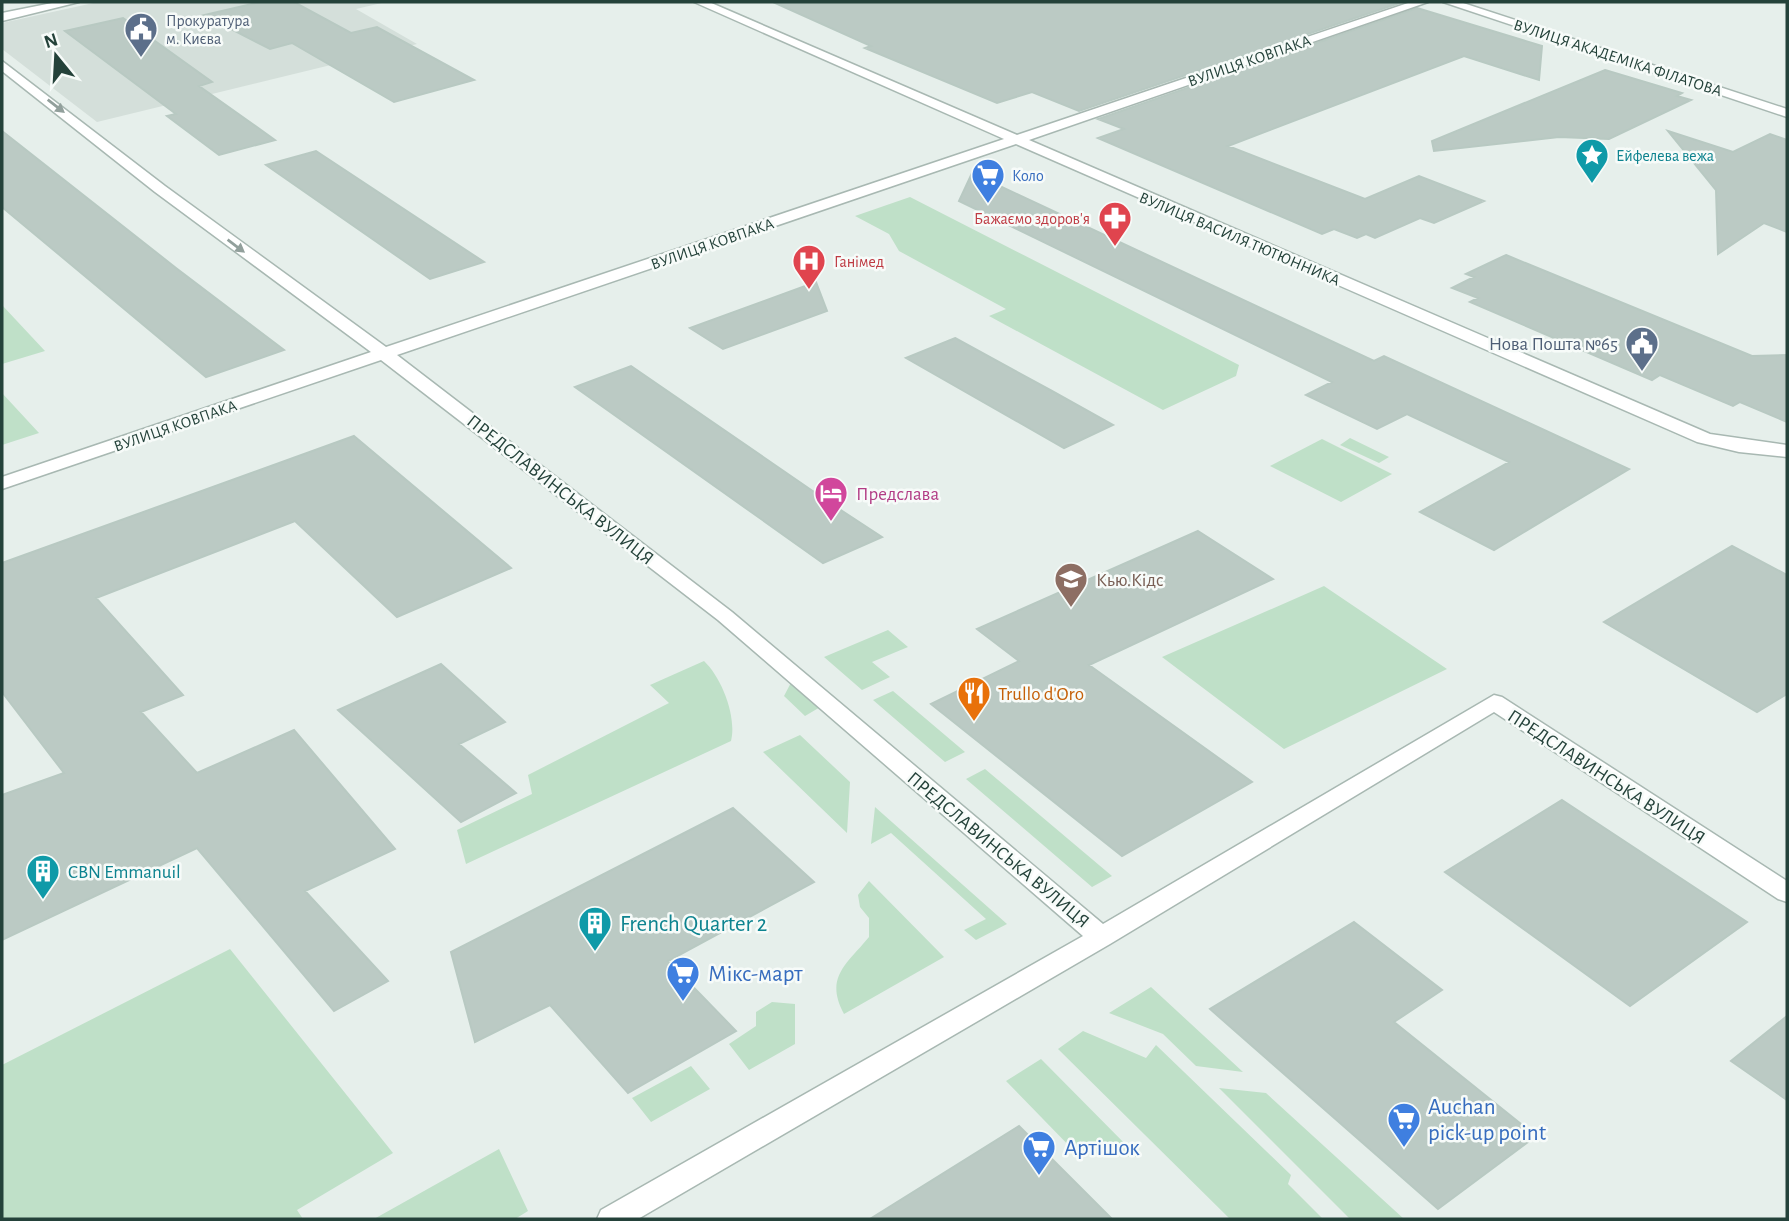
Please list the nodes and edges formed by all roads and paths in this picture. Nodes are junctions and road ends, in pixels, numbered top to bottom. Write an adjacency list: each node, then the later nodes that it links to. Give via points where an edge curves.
1 (73, 2): 5 (street)
2 (700, 2): 8 (street, ВУЛИЦЯ ВАСИЛЯ ТЮТЮННИКА)
3 (1422, 2): 8 (street, ВУЛИЦЯ КОВПАКА)
4 (1449, 2): 7 (street, ВУЛИЦЯ АКАДЕМІКА ФІЛАТОВА)
5 (2, 17)
6 (2, 65): 9 (street, ПРЕДСЛАВИНСЬКА ВУЛИЦЯ, one-way to 9, via 160,189)
7 (1787, 113)
8 (1013, 140): 9 (street, ВУЛИЦЯ КОВПАКА); 10 (street, ВУЛИЦЯ ВАСИЛЯ ТЮТЮННИКА, via 1704,438)
9 (384, 354): 11 (street, ВУЛИЦЯ КОВПАКА); 13 (street, ПРЕДСЛАВИНСЬКА ВУЛИЦЯ, via 725,616)
10 (1787, 451)
11 (2, 484)
12 (1787, 893): 13 (street, ПРЕДСЛАВИНСЬКА ВУЛИЦЯ, via 1494,702)
13 (1101, 937): 14 (street, ПРЕДСЛАВИНСЬКА ВУЛИЦЯ)
14 (612, 1219)

